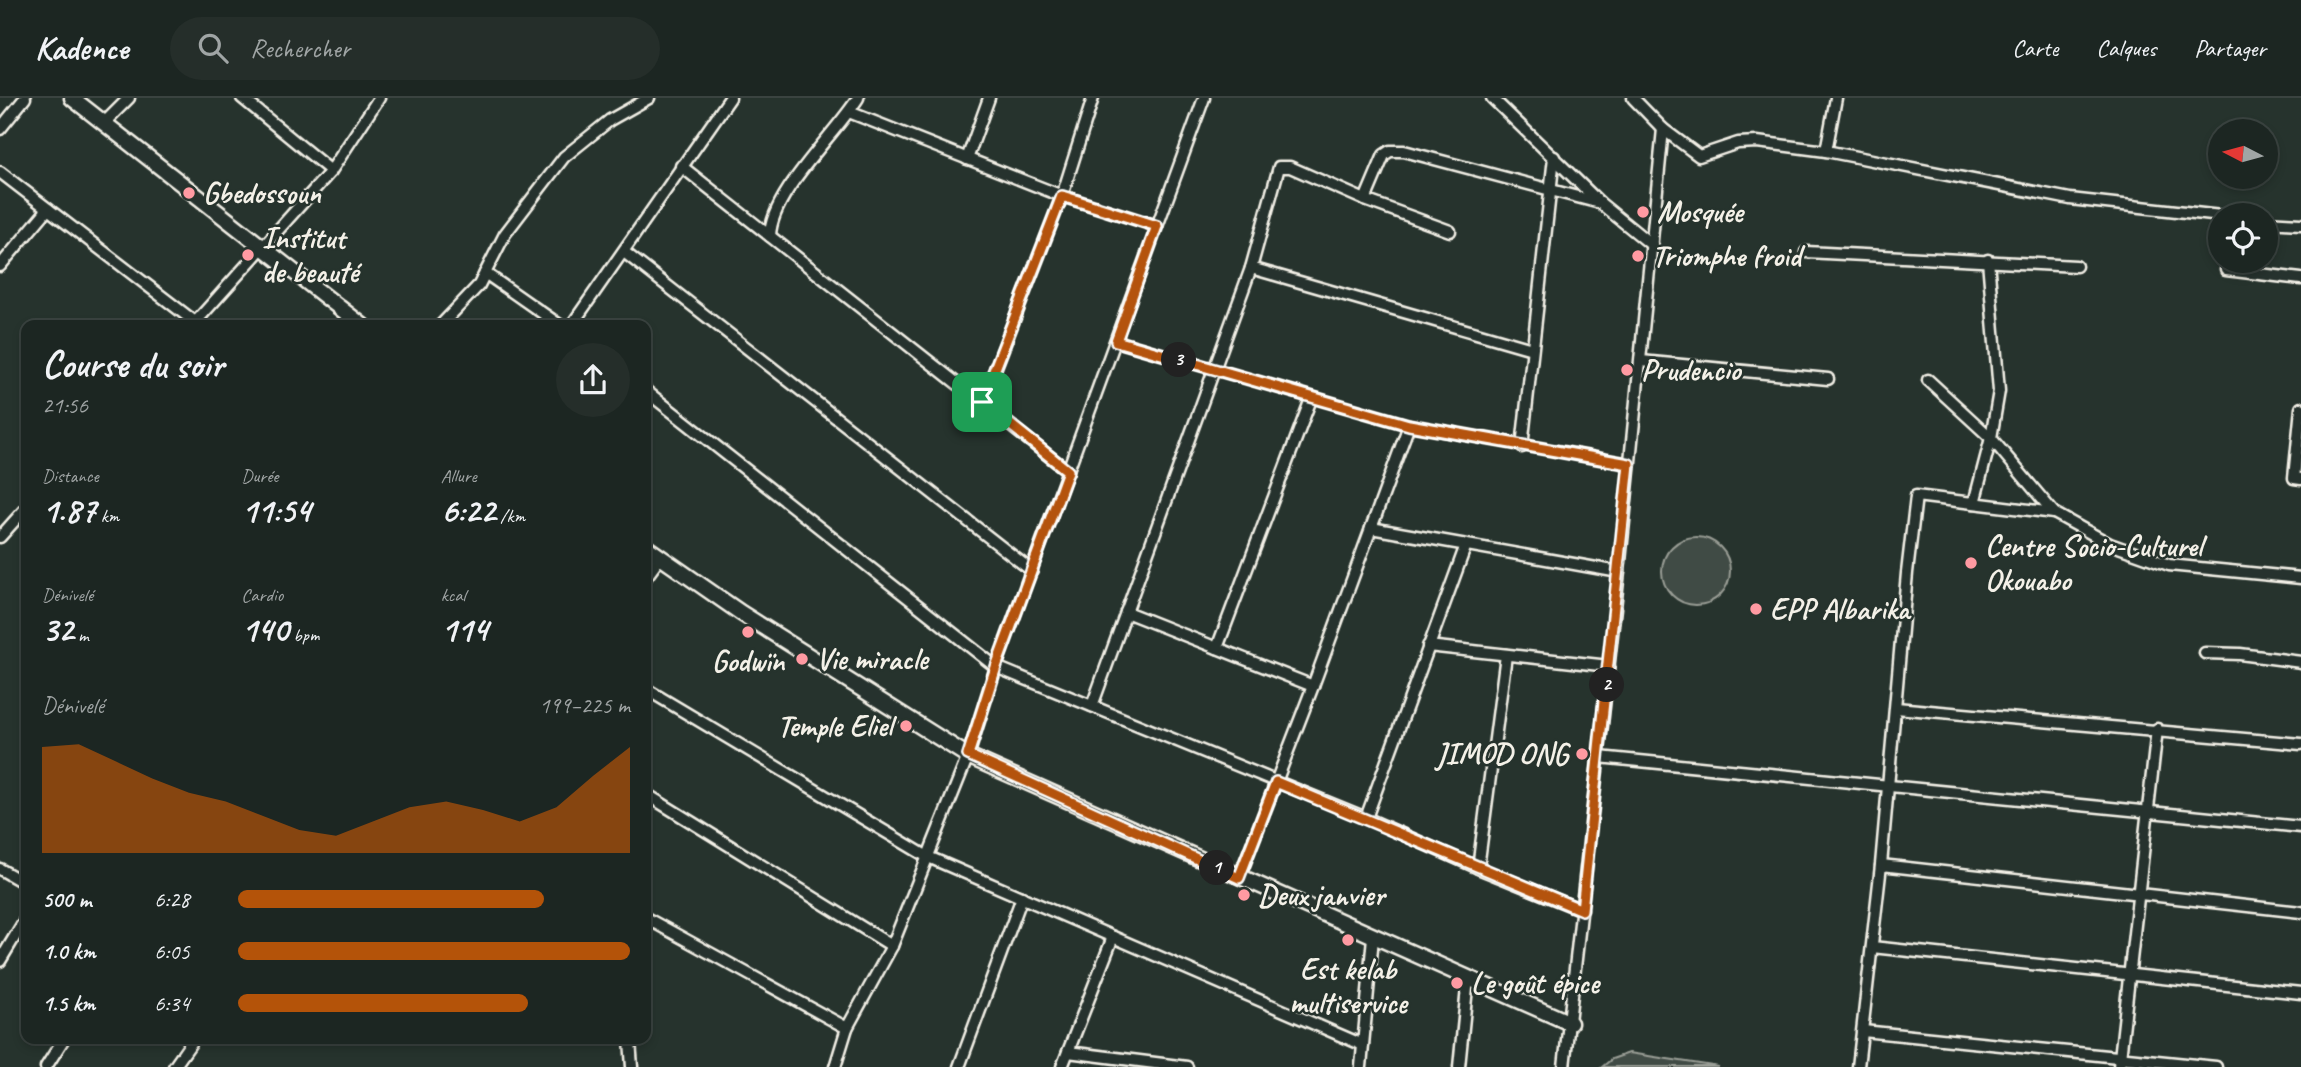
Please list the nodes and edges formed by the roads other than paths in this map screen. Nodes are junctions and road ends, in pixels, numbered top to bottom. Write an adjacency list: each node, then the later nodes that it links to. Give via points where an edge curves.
1 (25, 98): 17 (street)
2 (72, 98): 16 (street)
3 (129, 98): 16 (street)
4 (242, 98): 23 (street)
5 (379, 98): 23 (street)
6 (649, 98): 44 (street, via 610,120 564,157 505,234)
7 (730, 98): 22 (street)
8 (858, 98): 15 (street)
9 (989, 98): 21 (street)
10 (1093, 98): 26 (street)
11 (1204, 98): 33 (street)
12 (1492, 98): 20 (street)
13 (1633, 98): 18 (street)
14 (1836, 98): 19 (street)
15 (849, 112): 21 (street); 35 (street, via 791,186 773,216)
16 (104, 123): 37 (street)
17 (0, 129)
18 (1663, 129): 19 (street, via 1699,156 1748,141); 36 (street)
19 (1826, 151): 30 (street, via 2070,199)
20 (1554, 157): 25 (street); 28 (street)
21 (967, 159): 26 (street)
22 (681, 166): 35 (street); 38 (street)
23 (331, 171): 37 (street)
24 (0, 172): 29 (street)
25 (1549, 190): 27 (street, via 1404,150 1384,155); 28 (street); 54 (street)
26 (1062, 196): 33 (street); 61 (street)
27 (1365, 200): 34 (street); 43 (street, via 1290,167 1279,167)
28 (1600, 203): 36 (street)
29 (48, 209): 41 (street); 47 (street)
30 (2208, 215)
31 (2278, 223): 32 (street)
32 (2301, 224)
33 (1157, 226): 53 (street)
34 (1450, 231)
35 (770, 236): 61 (street)
36 (1653, 246): 55 (street)
37 (263, 247): 48 (street); 49 (street)
38 (624, 252): 52 (street); 78 (street)
39 (1806, 252): 40 (street)
40 (1988, 260): 42 (street); 64 (street, via 1999,391)
41 (0, 266)
42 (2076, 266)
43 (1251, 268): 54 (street); 56 (street)
44 (485, 273): 50 (street); 51 (street)
45 (2251, 273): 46 (street)
46 (2301, 279)
47 (188, 320)
48 (197, 320)
49 (355, 320)
50 (446, 320)
51 (552, 320)
52 (575, 320)
53 (1116, 341): 56 (street); 67 (street)
54 (1532, 349): 65 (street)
55 (1641, 361): 57 (street); 66 (street)
56 (1214, 370): 60 (street); 81 (street)
57 (1828, 379)
58 (1928, 380): 64 (street)
59 (651, 395): 88 (street)
60 (1311, 398): 63 (street); 83 (street)
61 (982, 402): 67 (street)
62 (2301, 408): 68 (street, via 2294,478)
63 (1409, 425): 65 (street); 72 (street)
64 (1992, 438): 69 (street); 70 (street)
65 (1522, 447): 66 (street)
66 (1629, 464): 79 (street)
67 (1068, 471): 78 (street)
68 (2301, 478)
69 (1974, 503): 70 (street); 92 (street, via 1916,496)
70 (2054, 513): 80 (street, via 2110,544 2169,565)
71 (21, 514): 73 (street)
72 (1371, 528): 74 (street); 89 (street)
73 (0, 537)
74 (1466, 545): 79 (street); 82 (street)
75 (651, 551): 76 (street)
76 (660, 558): 77 (street); 95 (street)
77 (651, 570)
78 (1031, 571): 88 (street)
79 (1619, 572): 87 (street)
80 (2301, 578)
81 (1126, 612): 83 (street); 91 (street)
82 (1428, 646): 85 (street); 101 (street)
83 (1217, 648): 89 (street)
84 (2205, 653): 86 (street)
85 (1506, 655): 87 (street); 105 (street)
86 (2301, 662)
87 (1609, 666): 96 (street)
88 (996, 667): 91 (street); 95 (street)
89 (1313, 686): 97 (street)
90 (651, 692): 103 (street)
91 (1092, 706): 97 (street)
92 (1896, 708): 93 (street); 98 (street)
93 (2157, 729): 94 (street); 100 (street)
94 (2301, 744)
95 (968, 755): 103 (street); 107 (street)
96 (1599, 757): 98 (street); 111 (street)
97 (1276, 782): 101 (street); 107 (street)
98 (1888, 785): 100 (street); 104 (street)
99 (651, 797): 117 (street)
100 (2147, 811): 102 (street); 109 (street)
101 (1366, 818): 105 (street)
102 (2301, 827)
103 (926, 856): 110 (street); 117 (street)
104 (1881, 865): 109 (street); 118 (street)
105 (1478, 868): 111 (street)
106 (0, 869): 108 (street)
107 (1239, 878): 116 (street)
108 (21, 881)
109 (2137, 894): 112 (street); 120 (street)
110 (1022, 897): 115 (street); 136 (street)
111 (1582, 910): 123 (street)
112 (2301, 912)
113 (651, 921): 124 (street)
114 (21, 926): 119 (street)
115 (1113, 937): 129 (street); 130 (street)
116 (1373, 937): 121 (street); 129 (street)
117 (892, 946): 124 (street)
118 (1872, 947): 120 (street); 125 (street)
119 (0, 961)
120 (2128, 975): 122 (street); 131 (street)
121 (1468, 978): 123 (street); 140 (street)
122 (2301, 993)
123 (1570, 1023): 141 (street)
124 (847, 1028): 135 (street)
125 (1863, 1031): 131 (street); 142 (street)
126 (60, 1044): 132 (street)
127 (190, 1044): 133 (street)
128 (629, 1044): 134 (street)
129 (1363, 1045): 139 (street)
130 (1068, 1052): 137 (street); 138 (street)
131 (2119, 1062): 143 (street)
132 (46, 1067)
133 (174, 1067)
134 (632, 1067)
135 (835, 1067)
136 (959, 1067)
137 (1062, 1067)
138 (1187, 1067)
139 (1362, 1067)
140 (1460, 1067)
141 (1564, 1067)
142 (1858, 1067)
143 (2216, 1067)

